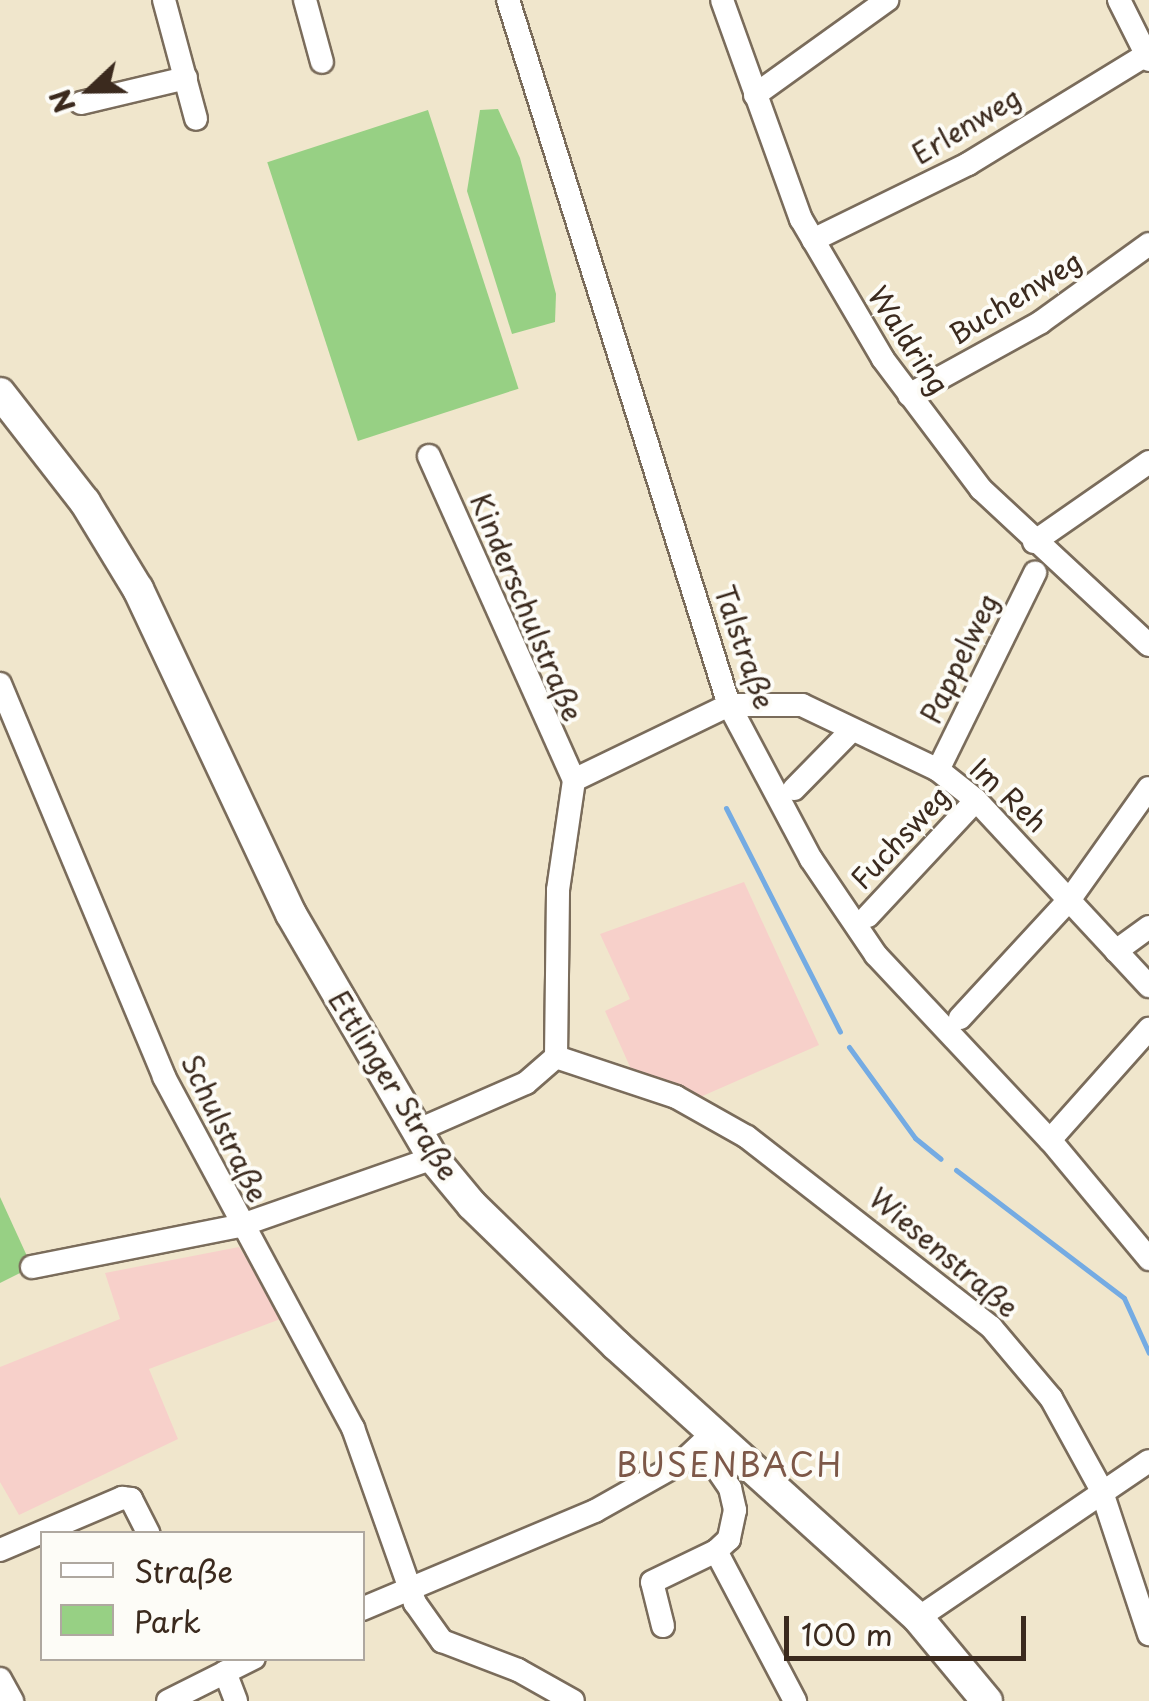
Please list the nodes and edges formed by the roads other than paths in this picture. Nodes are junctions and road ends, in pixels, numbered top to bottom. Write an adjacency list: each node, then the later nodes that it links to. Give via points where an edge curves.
1 (164, 0): 9 (street)
2 (306, 0): 8 (street)
3 (508, 0): 23 (street, Talstraße)
4 (722, 0): 10 (street, Waldring)
5 (887, 0): 10 (street)
6 (1118, 0): 7 (street)
7 (1147, 57): 13 (street, Erlenweg, via 968,164)
8 (322, 62)
9 (186, 78): 11 (street); 12 (street)
10 (754, 95): 13 (street, Waldring)
11 (82, 102)
12 (196, 120)
13 (813, 240): 16 (street, Waldring)
14 (1149, 244): 16 (street, Buchenweg, via 1041,322)
15 (0, 392): 39 (main road, Ettlinger Straße, via 85,502 138,589 292,914)
16 (909, 395): 19 (street, Waldring, via 981,490)
17 (429, 456): 27 (street, Kinderschulstraße)
18 (1149, 462): 19 (street)
19 (1034, 542): 21 (street, Waldring)
20 (1035, 573): 26 (street, Pappelweg)
21 (1149, 645)
22 (0, 684): 24 (street, Schulstraße)
23 (729, 705): 25 (street, Im Reh, via 802,705); 27 (street); 40 (street, Talstraße, via 856,928 922,1009)
24 (5, 715): 42 (street, Schulstraße, via 164,1077)
25 (852, 730): 26 (street, Im Reh); 29 (street)
26 (938, 770): 30 (street, Im Reh)
27 (574, 780): 38 (street, Kinderschulstraße, via 574,816 558,890)
28 (1149, 788): 31 (street)
29 (794, 789)
30 (976, 800): 31 (street, Im Reh); 32 (street, Fuchsweg)
31 (1070, 899): 34 (street, Im Reh); 36 (street)
32 (868, 916)
33 (1149, 926): 34 (street)
34 (1116, 950): 35 (street, Im Reh)
35 (1149, 986)
36 (960, 1018)
37 (1149, 1030): 40 (street)
38 (556, 1057): 39 (street, via 526,1083); 47 (street, Wiesenstraße, via 676,1097 822,1189 992,1328 1028,1366)
39 (416, 1131): 41 (main road, Ettlinger Straße)
40 (1057, 1132): 43 (street, Talstraße)
41 (433, 1158): 42 (street); 45 (main road, Ettlinger Straße, via 472,1205)
42 (239, 1226): 44 (street); 53 (street, Schulstraße, via 353,1428)
43 (1149, 1259)
44 (32, 1268)
45 (708, 1439): 52 (street, via 735,1510 729,1538); 53 (street, via 595,1512); 55 (main road, Ettlinger Straße)
46 (1149, 1461): 47 (street)
47 (1101, 1489): 55 (street); 57 (street, Wiesenstraße)
48 (45, 1531): 49 (street, via 122,1498 130,1500)
49 (147, 1531)
50 (40, 1533): 51 (street)
51 (0, 1550)
52 (716, 1551): 56 (street, via 652,1582); 65 (street)
53 (411, 1590): 54 (street); 64 (street, Schulstraße, via 442,1641 518,1670)
54 (365, 1608)
55 (918, 1618): 66 (main road, Ettlinger Straße)
56 (663, 1626)
57 (1149, 1634)
58 (248, 1661): 59 (street)
59 (225, 1672): 62 (street); 63 (street)
60 (0, 1679): 61 (street)
61 (12, 1701)
62 (168, 1701)
63 (236, 1701)
64 (573, 1701)
65 (795, 1701)
66 (987, 1701)

